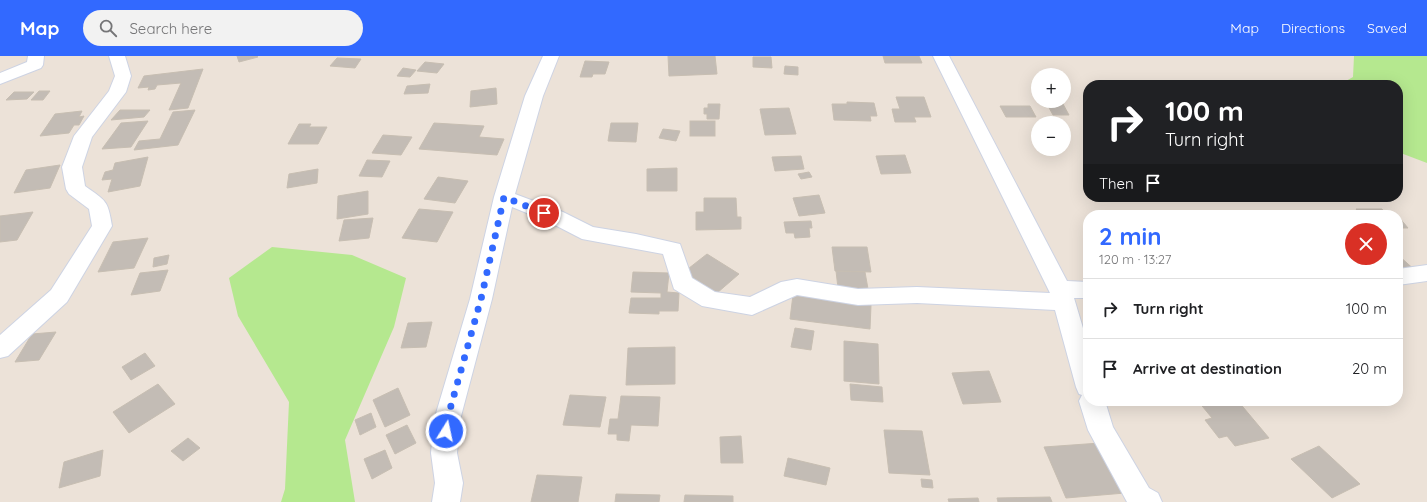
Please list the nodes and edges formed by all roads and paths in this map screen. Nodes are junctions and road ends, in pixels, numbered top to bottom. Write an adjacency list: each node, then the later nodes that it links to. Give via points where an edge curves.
1 (36, 56): 5 (street, via 34,65)
2 (117, 56): 11 (street, via 123,76 117,92 83,136 72,167 76,189 99,206 102,226 59,296)
3 (551, 56): 6 (street, via 534,96)
4 (941, 56): 10 (street)
5 (0, 79)
6 (504, 197): 10 (street, via 556,217 589,234 636,241 672,250 682,283 710,300 752,306 789,288 858,297); 14 (street, via 481,299 447,420 444,453 449,483)
7 (1427, 273): 8 (street)
8 (1403, 276)
9 (1083, 291): 10 (street)
10 (1062, 296): 12 (street)
11 (0, 349)
12 (1083, 370)
13 (1094, 406): 15 (street, via 1101,430 1139,497)
14 (446, 502)
15 (1148, 502)

